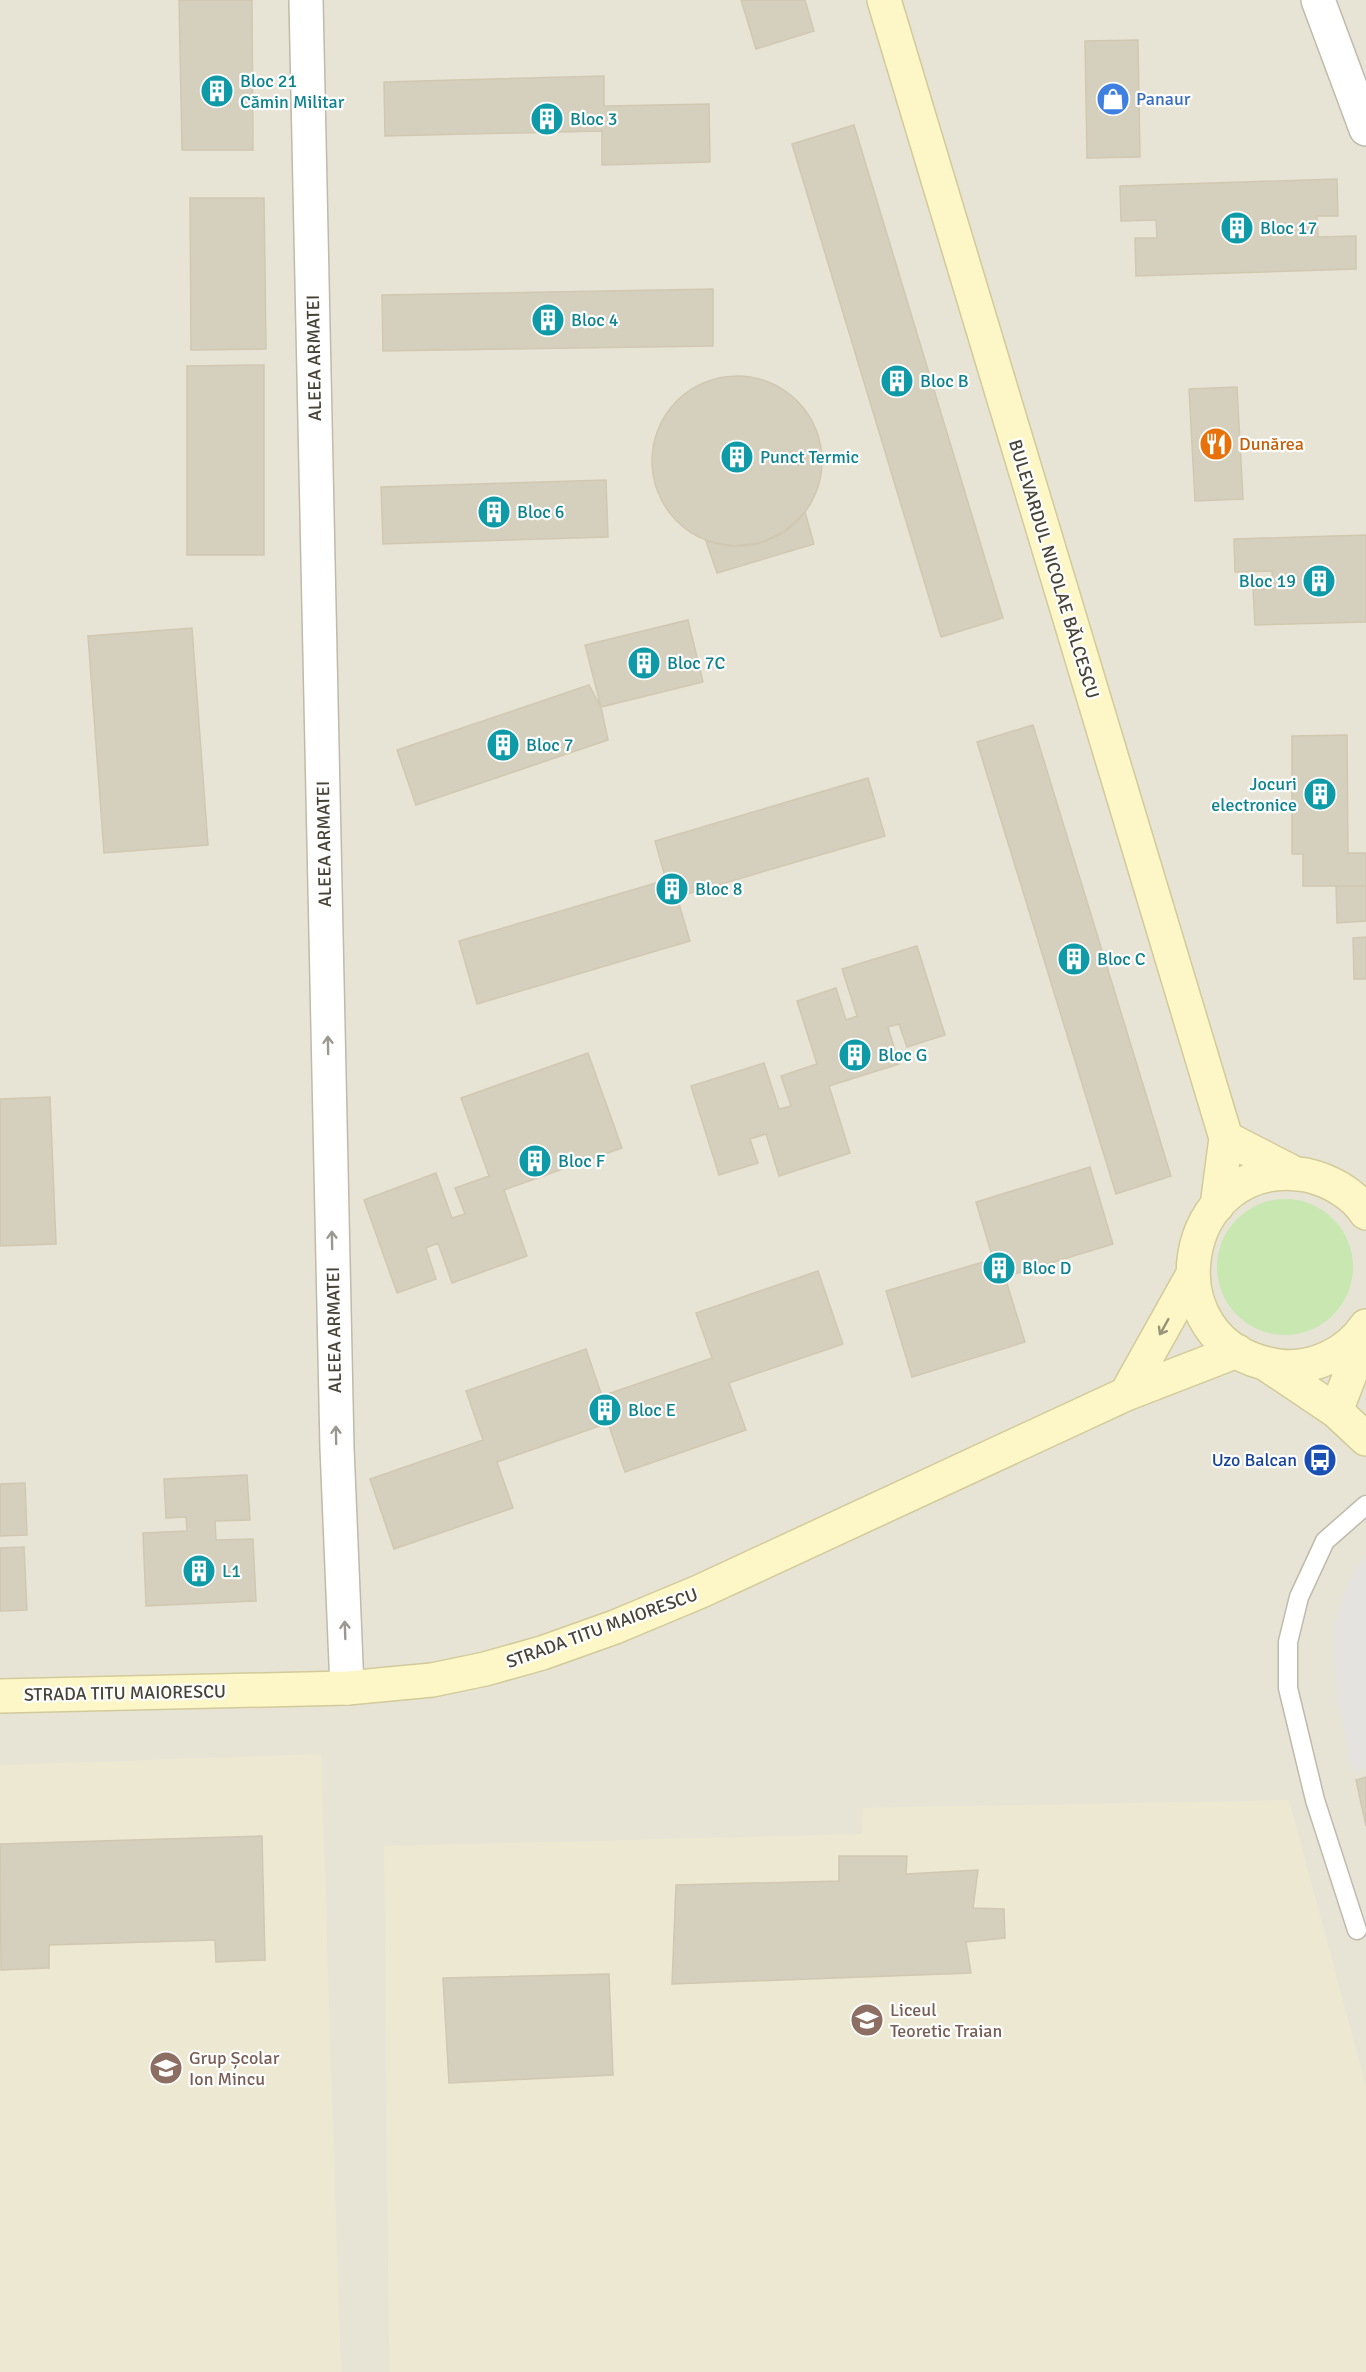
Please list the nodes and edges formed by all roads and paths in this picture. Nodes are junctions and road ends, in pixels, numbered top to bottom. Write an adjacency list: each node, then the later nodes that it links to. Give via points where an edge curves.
1 (306, 0): 17 (street, ALEEA ARMATEI, one-way to 1, via 336,1436)
2 (884, 0): 5 (main road, BULEVARDUL NICOLAE BĂLCESCU)
3 (1318, 0): 4 (street)
4 (1366, 129)
5 (1226, 1138): 6 (main road); 7 (main road)
6 (1296, 1174): 7 (main road, via 1261,1177 1229,1194); 8 (main road, via 1333,1184)
7 (1217, 1206): 9 (main road, via 1198,1239)
8 (1365, 1210)
9 (1192, 1276): 12 (main road, via 1201,1311 1210,1327 1222,1340); 13 (main road, one-way to 13)
10 (1366, 1326): 12 (main road, via 1349,1345 1318,1362 1292,1366)
11 (1366, 1333): 14 (main road)
12 (1251, 1358): 13 (main road, STRADA TITU MAIORESCU); 14 (main road)
13 (1126, 1394): 17 (main road, STRADA TITU MAIORESCU, via 702,1591 615,1627 485,1669 432,1680)
14 (1336, 1411): 15 (main road)
15 (1366, 1439)
16 (1366, 1505): 19 (lane, via 1325,1541 1299,1597 1288,1642 1288,1688 1315,1800)
17 (347, 1688): 18 (main road, STRADA TITU MAIORESCU)
18 (0, 1696)
19 (1357, 1930)

